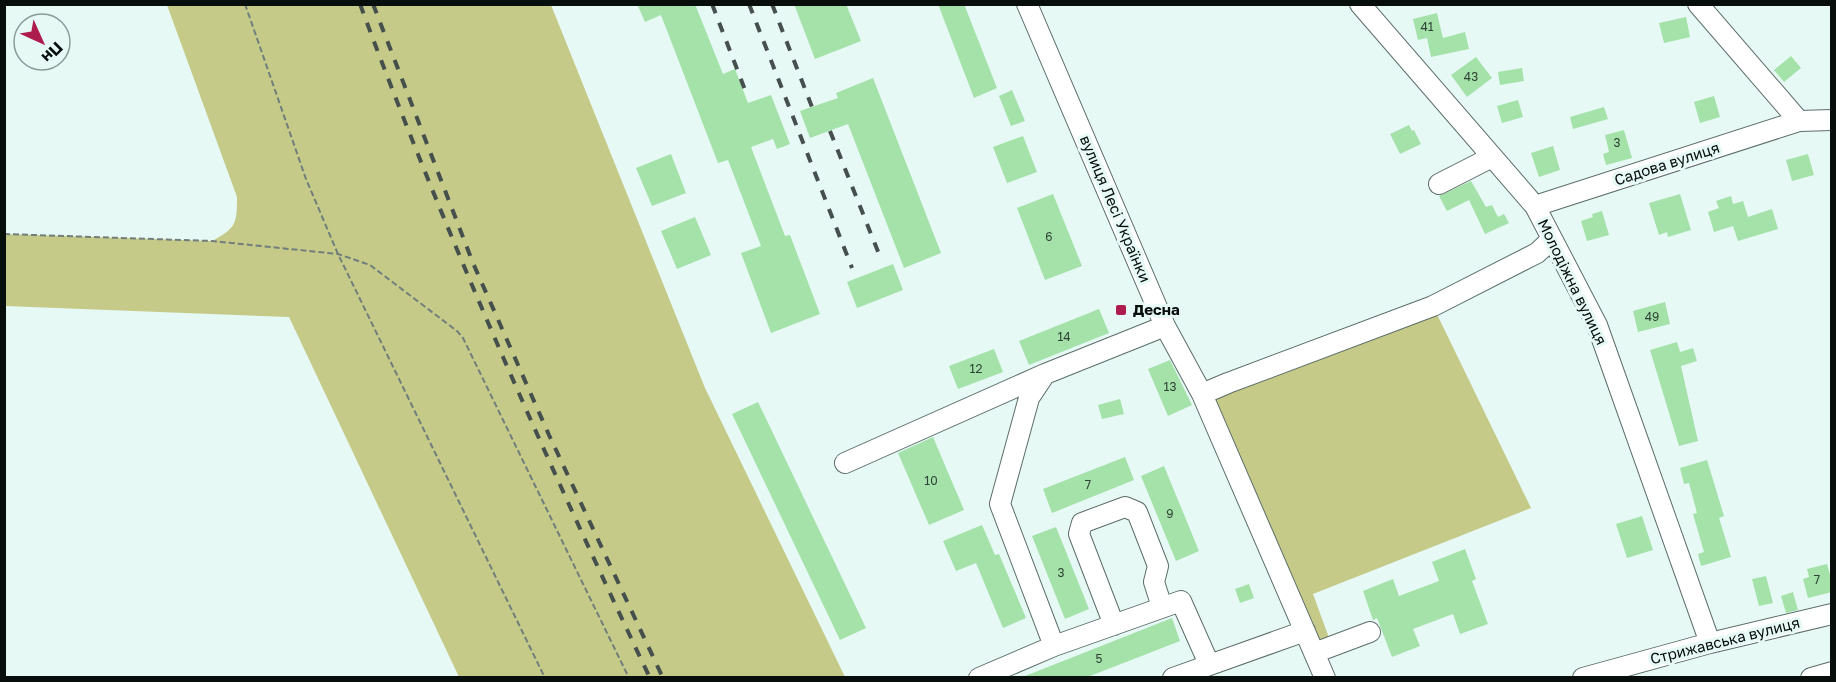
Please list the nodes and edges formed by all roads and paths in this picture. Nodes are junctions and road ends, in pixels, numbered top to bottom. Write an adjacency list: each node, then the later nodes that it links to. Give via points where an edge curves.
1 (245, 4): 12 (path, via 306,179)
2 (1360, 4): 7 (street, Молодіжна вулиця)
3 (1698, 4): 6 (street)
4 (1030, 6): 13 (street, вулиця Лесі Українки)
5 (1832, 120): 6 (street, Садова вулиця)
6 (1799, 121): 9 (street, Садова вулиця)
7 (1492, 157): 8 (street); 9 (street, Молодіжна вулиця)
8 (1439, 184)
9 (1535, 206): 11 (street, Молодіжна вулиця)
10 (4, 234): 12 (path, via 212,241)
11 (1552, 239): 15 (street, via 1537,253 1433,306); 22 (street, Молодіжна вулиця, via 1597,325)
12 (338, 254): 28 (path); 29 (path, via 370,264 463,338)
13 (1165, 326): 14 (street); 15 (street, вулиця Лесі Українки)
14 (1045, 374): 16 (street); 23 (street, via 1029,398 1000,504)
15 (1202, 394): 20 (street, вулиця Лесі Українки)
16 (845, 463)
17 (1162, 608): 19 (street); 19 (street, via 1154,582 1158,566 1137,512 1125,507 1082,523 1079,534); 25 (street, via 1181,601)
18 (1832, 614): 22 (street, Стрижавська вулиця)
19 (1114, 625): 23 (street)
20 (1305, 631): 24 (street); 25 (street)
21 (1370, 632): 24 (street)
22 (1710, 643): 32 (street, Стрижавська вулиця)
23 (1054, 646): 30 (street)
24 (1314, 653): 31 (street)
25 (1209, 664): 27 (street)
26 (1832, 672): 33 (street)
27 (1179, 676)
28 (545, 678)
29 (629, 678)
30 (979, 678)
31 (1325, 678)
32 (1583, 678)
33 (1811, 678)

